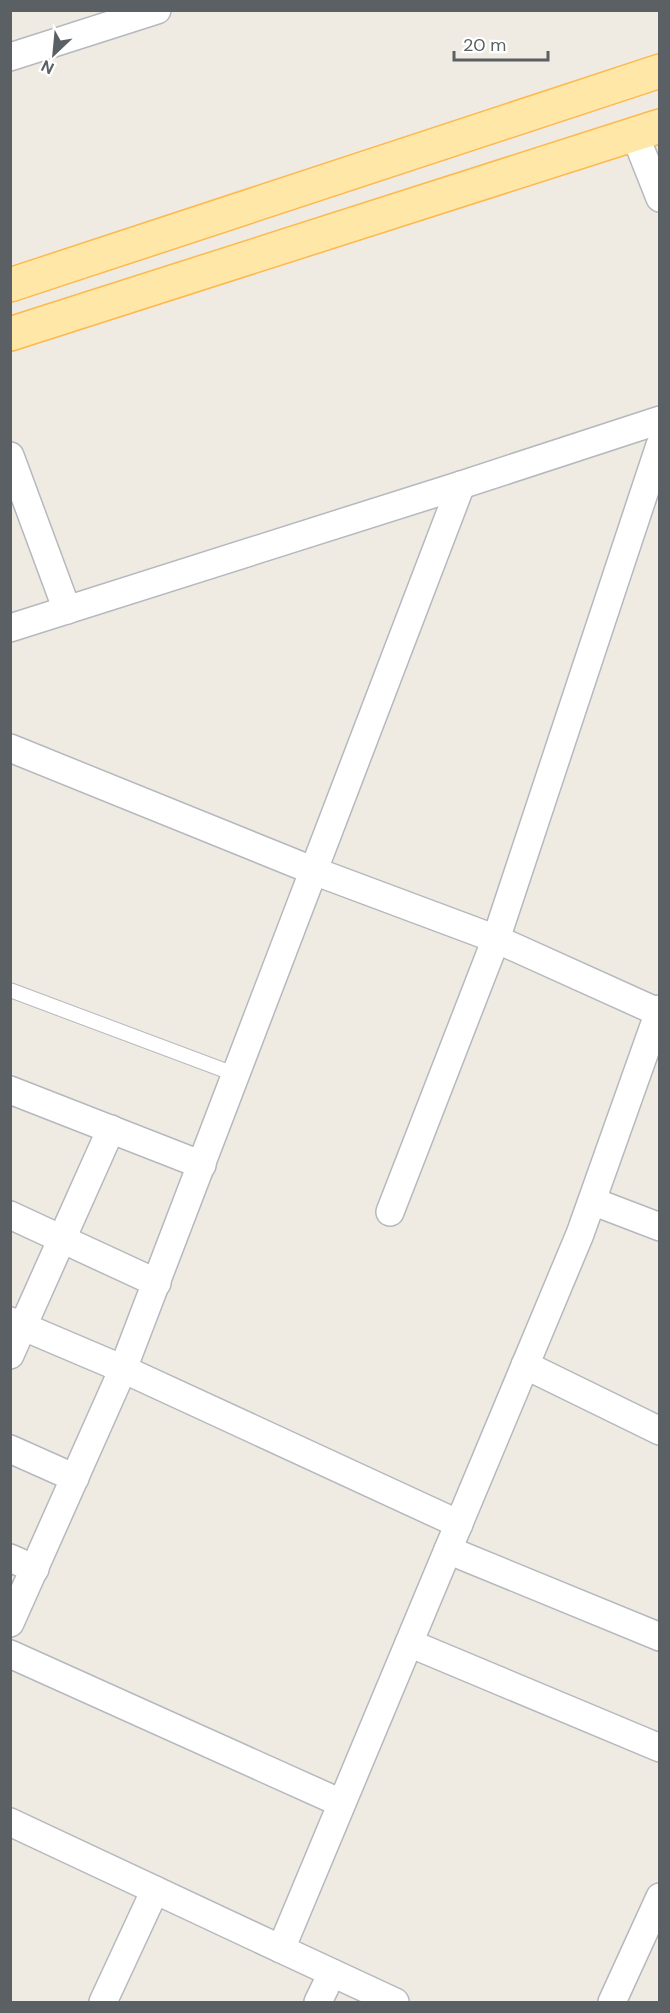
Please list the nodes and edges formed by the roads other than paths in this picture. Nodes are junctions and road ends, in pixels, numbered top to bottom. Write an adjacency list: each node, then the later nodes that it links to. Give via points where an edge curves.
1 (157, 10): 2 (street)
2 (10, 57)
3 (660, 71): 6 (main road)
4 (647, 131): 5 (street); 7 (main road)
5 (660, 198)
6 (10, 285)
7 (10, 334)
8 (660, 420): 11 (street)
9 (660, 445): 16 (street)
10 (10, 456): 12 (street)
11 (461, 485): 12 (street); 15 (street)
12 (67, 610): 13 (street)
13 (10, 628)
14 (10, 748): 15 (street)
15 (314, 871): 16 (street); 19 (street)
16 (496, 939): 18 (street); 24 (street)
17 (10, 990): 19 (lane)
18 (659, 1012): 23 (street)
19 (237, 1075): 22 (street)
20 (10, 1090): 21 (street)
21 (111, 1130): 22 (street); 27 (street)
22 (202, 1165): 28 (street)
23 (592, 1201): 26 (street); 31 (street)
24 (390, 1212)
25 (10, 1215): 27 (street)
26 (660, 1227)
27 (62, 1238): 28 (street); 29 (street)
28 (157, 1283): 32 (street)
29 (17, 1324): 30 (street); 32 (street)
30 (10, 1355)
31 (525, 1365): 33 (street); 36 (street)
32 (123, 1369): 35 (street); 36 (street)
33 (660, 1431)
34 (10, 1449): 35 (street)
35 (75, 1478): 38 (street)
36 (459, 1524): 37 (street)
37 (448, 1550): 40 (street); 41 (street)
38 (23, 1564): 39 (street)
39 (10, 1623)
40 (660, 1637)
41 (409, 1643): 43 (street); 44 (street)
42 (10, 1654): 44 (street)
43 (660, 1748)
44 (341, 1803): 49 (street)
45 (10, 1822): 46 (street)
46 (155, 1890): 49 (street); 51 (street)
47 (660, 1897): 48 (street)
48 (649, 1946): 54 (street)
49 (281, 1949): 50 (street)
50 (332, 1973): 52 (street); 53 (street)
51 (103, 2002)
52 (318, 2002)
53 (395, 2002)
54 (612, 2002)

